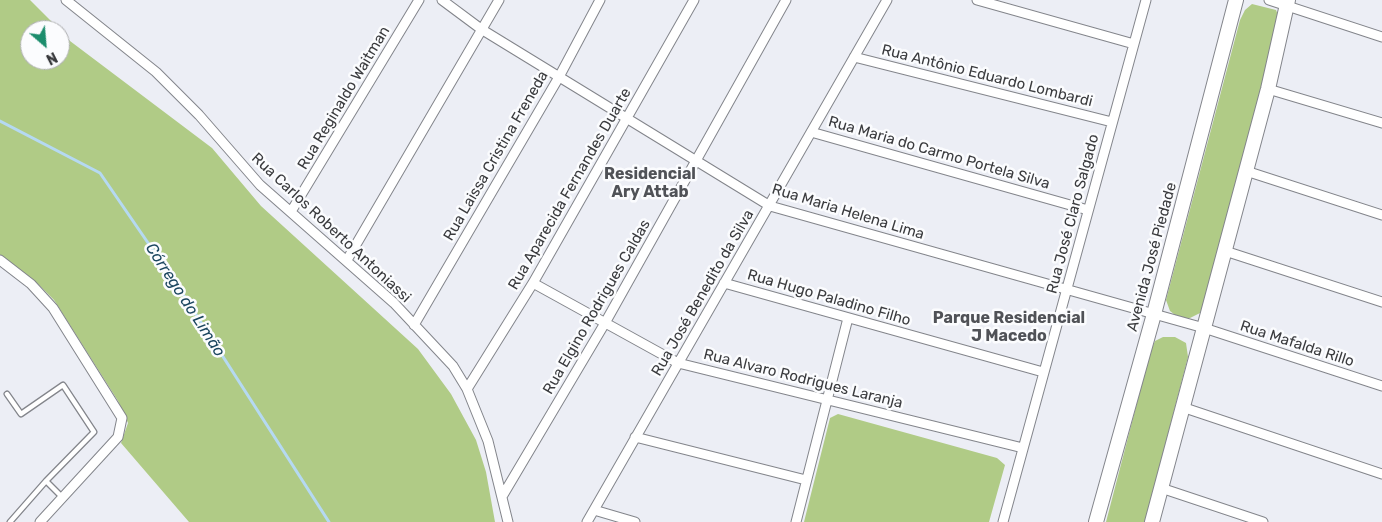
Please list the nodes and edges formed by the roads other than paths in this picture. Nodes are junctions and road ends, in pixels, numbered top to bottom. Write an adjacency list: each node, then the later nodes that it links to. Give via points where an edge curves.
1 (66, 0): 27 (street, Rua Carlos Roberto Antoniassi, via 156,72 199,115 260,185)
2 (420, 0): 27 (street, Rua Reginaldo Waitman)
3 (442, 0): 14 (street, Rua Maria Helena Lima)
4 (498, 0): 14 (street)
5 (600, 0): 18 (street, Rua Laissa Cristina Freneda)
6 (694, 0): 20 (street, Rua Aparecida Fernandes Duarte)
7 (786, 0): 24 (street, Rua Elgino Rodrigues Caldas)
8 (887, 0): 17 (street, Rua José Benedito da Silva)
9 (977, 0): 16 (street)
10 (1146, 0): 16 (street, Rua José Claro Salgado)
11 (1236, 0): 37 (main road, Avenida José Piedade)
12 (1269, 0): 13 (street)
13 (1287, 2): 15 (street); 19 (main road)
14 (482, 29): 18 (street, Rua Maria Helena Lima); 31 (street)
15 (1382, 37)
16 (1134, 44): 21 (street, Rua José Claro Salgado)
17 (854, 57): 21 (street, Rua Antônio Eduardo Lombardi); 23 (street, Rua José Benedito da Silva)
18 (558, 77): 20 (street, Rua Maria Helena Lima); 40 (street, Rua Laissa Cristina Freneda)
19 (1268, 89): 22 (street); 25 (main road)
20 (627, 118): 24 (street, Rua Maria Helena Lima); 33 (street, Rua Aparecida Fernandes Duarte)
21 (1112, 122): 28 (street, Rua José Claro Salgado)
22 (1382, 123)
23 (811, 132): 26 (street, Rua José Benedito da Silva); 28 (street, Rua Maria do Carmo Portela Silva)
24 (697, 159): 26 (street, Rua Maria Helena Lima); 39 (street, Rua Elgino Rodrigues Caldas)
25 (1246, 171): 29 (street); 30 (main road)
26 (770, 206): 34 (street, Rua José Benedito da Silva); 35 (street, Rua Maria Helena Lima)
27 (292, 210): 31 (street, Rua Carlos Roberto Antoniassi)
28 (1088, 210): 35 (street, Rua José Claro Salgado)
29 (1382, 215)
30 (1224, 251): 36 (street); 41 (main road)
31 (347, 260): 40 (street, Rua Carlos Roberto Antoniassi)
32 (2, 264): 56 (street, via 31,284 53,308 122,418 118,437)
33 (533, 283): 39 (street, Rua Alvaro Rodrigues Laranja); 45 (street, Rua Aparecida Fernandes Duarte)
34 (724, 283): 38 (street, Rua Hugo Paladino Filho); 42 (street, Rua José Benedito da Silva)
35 (1066, 290): 37 (street, Rua Maria Helena Lima); 43 (street, Rua José Claro Salgado)
36 (1382, 302)
37 (1154, 314): 41 (street, Rua Maria Helena Lima); 65 (main road, Avenida José Piedade)
38 (848, 318): 43 (street, Rua Hugo Paladino Filho); 47 (street)
39 (605, 323): 42 (street, Rua Alvaro Rodrigues Laranja); 55 (street, Rua Elgino Rodrigues Caldas)
40 (414, 325): 45 (street, Rua Carlos Roberto Antoniassi, via 452,366)
41 (1204, 328): 44 (street, Rua Mafalda Rillo); 48 (main road)
42 (678, 363): 47 (street, Rua Alvaro Rodrigues Laranja); 49 (street, Rua José Benedito da Silva)
43 (1043, 372): 50 (street, Rua José Claro Salgado)
44 (1382, 386)
45 (467, 389): 55 (street, Rua Carlos Roberto Antoniassi, via 488,441)
46 (7, 394): 53 (lane, via 21,414 63,385 94,432)
47 (827, 400): 50 (street, Rua Alvaro Rodrigues Laranja); 52 (street)
48 (1182, 407): 51 (street); 54 (main road)
49 (635, 437): 52 (street); 57 (street, Rua José Benedito da Silva)
50 (1023, 448): 64 (street, Rua José Claro Salgado)
51 (1382, 474)
52 (806, 480): 63 (street)
53 (46, 481): 56 (lane); 58 (lane)
54 (1160, 488): 66 (main road); 67 (street)
55 (503, 496): 60 (street, Rua Carlos Roberto Antoniassi)
56 (63, 498): 59 (street)
57 (594, 510): 61 (street, Rua José Benedito da Silva); 62 (street)
58 (10, 522)
59 (40, 522)
60 (508, 522)
61 (587, 522)
62 (635, 522)
63 (796, 522)
64 (1003, 522)
65 (1096, 522)
66 (1152, 522)
67 (1263, 522)

